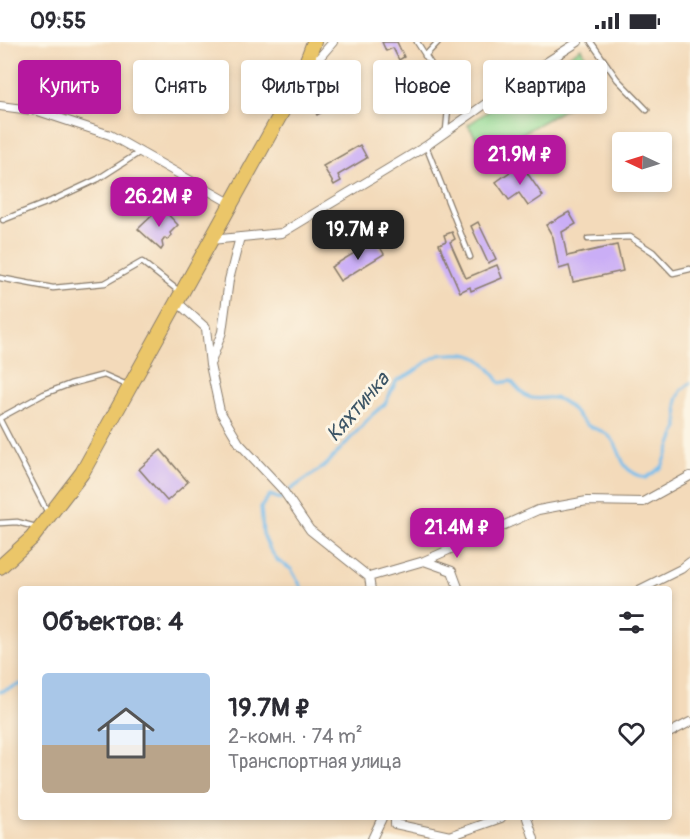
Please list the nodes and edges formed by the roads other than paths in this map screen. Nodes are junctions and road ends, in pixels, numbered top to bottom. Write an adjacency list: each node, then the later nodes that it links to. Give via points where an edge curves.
1 (314, 42): 8 (main road)
2 (333, 42): 9 (street)
3 (417, 42): 7 (lane)
4 (438, 42): 7 (lane)
5 (578, 42): 13 (street)
6 (591, 42): 11 (lane, via 617,79)
7 (425, 56): 13 (lane, via 449,99)
8 (307, 60)
9 (317, 60)
10 (0, 106): 15 (street, via 38,111 110,135)
11 (647, 110)
12 (281, 114): 16 (main road)
13 (446, 132): 14 (street)
14 (426, 146): 18 (street, via 282,233); 21 (lane)
15 (140, 152): 16 (street); 17 (lane, via 98,178)
16 (232, 204): 20 (main road)
17 (3, 220)
18 (240, 237): 20 (street); 25 (street, via 222,332)
19 (588, 239): 22 (lane, via 630,237 654,252 673,273)
20 (211, 240): 24 (main road)
21 (470, 257)
22 (690, 269)
23 (0, 278): 24 (lane, via 53,288 105,283 142,262)
24 (179, 298): 25 (street, via 206,328); 26 (main road)
25 (210, 365): 35 (street, via 220,411 239,443 282,489 310,530)
26 (130, 387): 27 (lane, via 104,375 44,394); 29 (main road, via 82,473)
27 (0, 419): 29 (lane)
28 (690, 476): 32 (street, via 643,502 587,501 538,510)
29 (49, 515): 31 (main road)
30 (0, 523): 31 (lane, via 17,522)
31 (39, 528): 34 (main road)
32 (424, 561): 35 (street); 37 (street, via 452,571)
33 (690, 562): 38 (street)
34 (0, 567)
35 (369, 577): 36 (street)
36 (370, 586)
37 (458, 586)
38 (647, 586)
39 (690, 722): 40 (street)
40 (672, 731)
41 (381, 820): 45 (street)
42 (394, 820): 43 (street, via 395,824 450,836)
43 (495, 820)
44 (528, 820): 46 (street)
45 (372, 839)
46 (534, 839)

